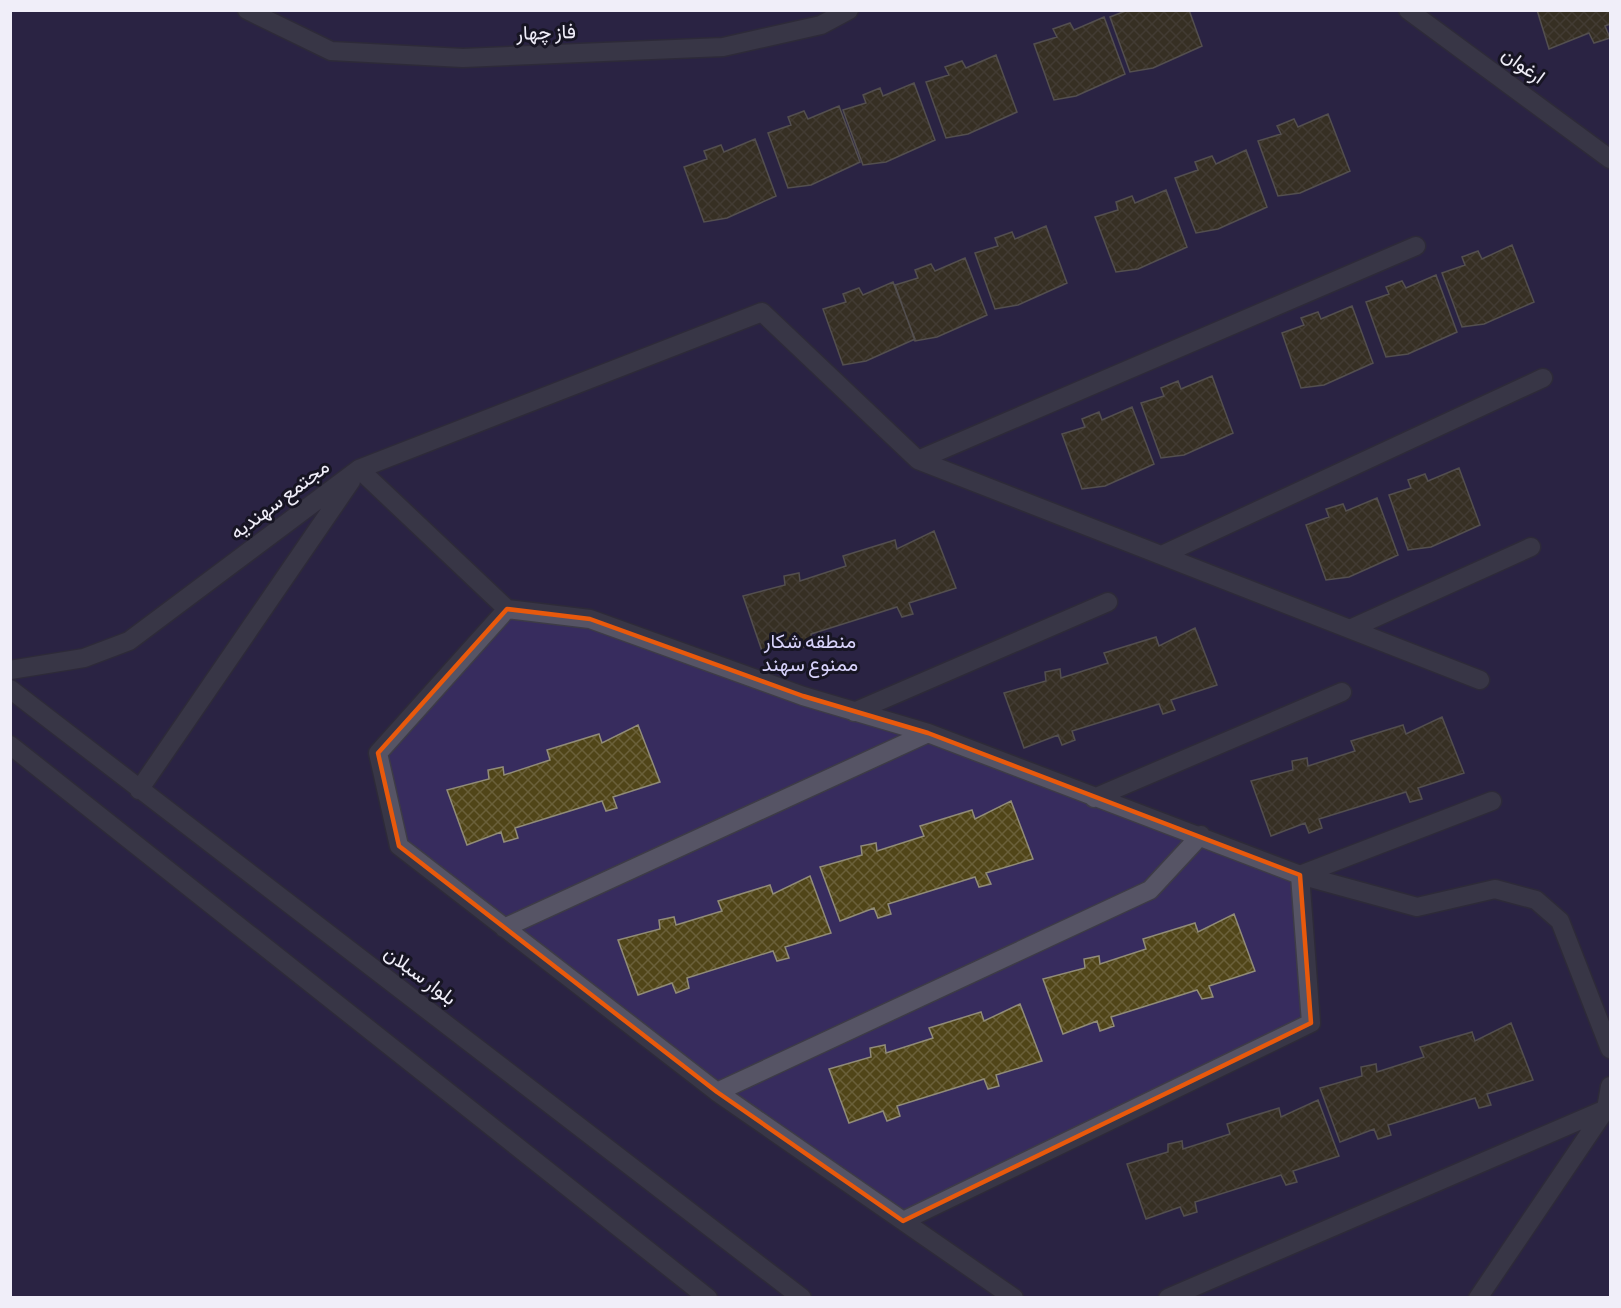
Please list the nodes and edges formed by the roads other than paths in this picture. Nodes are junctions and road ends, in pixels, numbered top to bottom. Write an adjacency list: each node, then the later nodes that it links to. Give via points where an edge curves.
1 (247, 10): 2 (street, فاز چهار, via 332,51 464,58 723,47 821,25)
2 (849, 10)
3 (1408, 10): 4 (street, ارغوان)
4 (1611, 159)
5 (1416, 246): 7 (street)
6 (1543, 378): 10 (street)
7 (918, 460): 8 (street, via 762,312); 10 (street)
8 (359, 469): 12 (street); 14 (street, مجتمع سهندیه, via 129,640 84,658); 21 (street, مجتمع سهندیه)
9 (1531, 547): 13 (street)
10 (1162, 555): 13 (street)
11 (1108, 602): 18 (street)
12 (507, 609): 18 (street, via 590,619); 26 (street, via 378,753 399,846)
13 (1350, 629): 15 (street)
14 (10, 670)
15 (1480, 680)
16 (10, 689): 21 (street, بلوار سبلان)
17 (1342, 692): 22 (street)
18 (854, 712): 19 (street)
19 (928, 733): 22 (street); 26 (street)
20 (10, 745): 32 (street)
21 (140, 790): 33 (street, بلوار سبلان)
22 (1094, 798): 24 (street)
23 (1492, 801): 25 (street)
24 (1201, 835): 25 (street); 29 (street, via 1150,890)
25 (1300, 875): 27 (street, via 1417,907 1495,889 1536,900 1560,921); 31 (street, via 1311,1023)
26 (504, 928): 29 (street)
27 (1611, 1049)
28 (1611, 1086): 30 (street)
29 (717, 1092): 31 (street)
30 (1606, 1109): 35 (street); 36 (street)
31 (903, 1221): 34 (street)
32 (708, 1298)
33 (802, 1298)
34 (1014, 1298)
35 (1168, 1298)
36 (1478, 1298)

